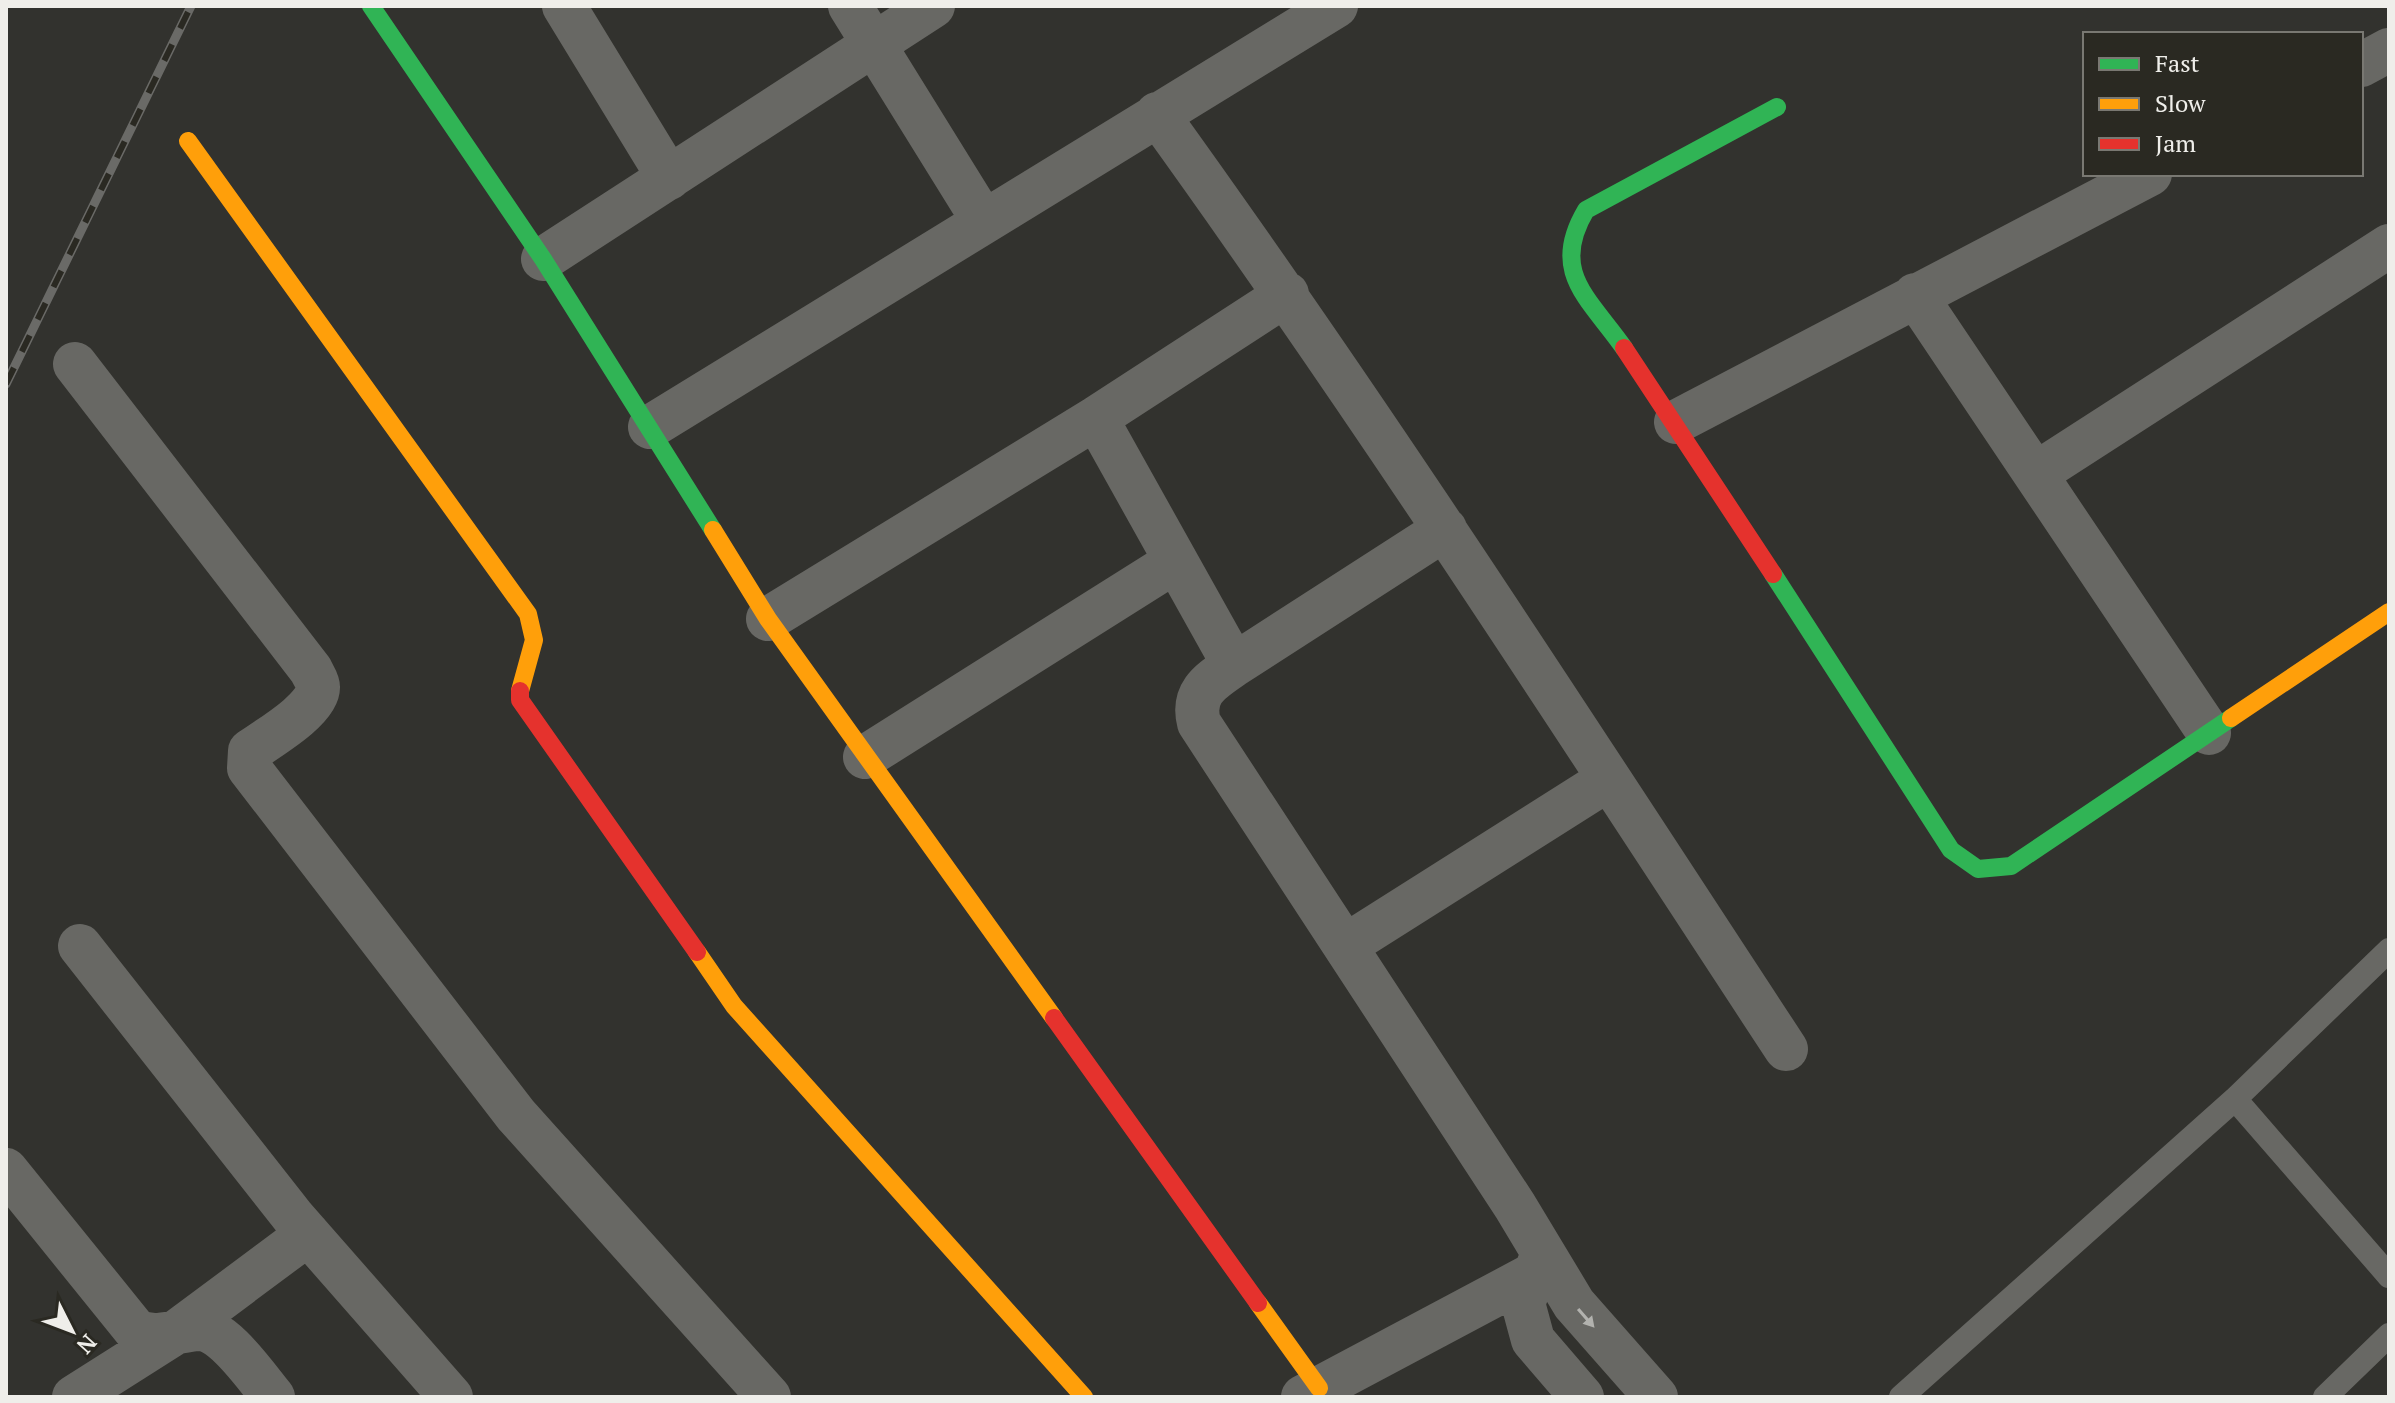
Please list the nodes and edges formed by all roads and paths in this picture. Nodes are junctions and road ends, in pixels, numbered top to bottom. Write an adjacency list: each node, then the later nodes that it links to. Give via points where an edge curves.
1 (371, 6): 16 (street)
2 (564, 6): 13 (street)
3 (850, 6): 6 (street)
4 (933, 6): 6 (street)
5 (1336, 6): 10 (street)
6 (872, 46): 13 (street); 14 (street)
7 (2389, 50): 8 (street)
8 (2363, 64)
9 (1777, 107): 21 (street, via 1603,198 1586,210 1569,238 1571,273)
10 (1157, 114): 14 (street); 17 (street)
11 (188, 141): 48 (street, via 528,614 538,635 518,681 520,700 725,993)
12 (2146, 176): 18 (street)
13 (669, 178): 16 (street)
14 (984, 222): 22 (street)
15 (2389, 246): 23 (street)
16 (543, 259): 22 (street)
17 (1287, 294): 20 (street); 24 (street)
18 (1915, 295): 21 (street); 23 (street)
19 (75, 364): 47 (street, via 318,685 316,699 305,711 250,751 249,768 516,1115)
20 (1096, 418): 25 (street); 27 (street)
21 (1676, 422): 29 (street, via 1967,868 1986,873 2011,866)
22 (650, 427): 27 (street)
23 (2037, 473): 29 (street)
24 (1445, 529): 28 (street); 31 (street)
25 (1176, 561): 28 (street); 30 (street)
26 (2389, 612): 29 (street)
27 (768, 619): 30 (street)
28 (1234, 665): 33 (street, via 1198,696 1199,723)
29 (2209, 733)
30 (865, 757): 43 (street)
31 (1609, 779): 33 (street); 35 (street)
32 (80, 946): 38 (street)
33 (1345, 946): 39 (street)
34 (2389, 950): 36 (lane)
35 (1786, 1049)
36 (2235, 1099): 40 (lane); 51 (lane)
37 (6, 1170): 41 (street, via 136,1331)
38 (308, 1234): 41 (street); 46 (street)
39 (1538, 1264): 43 (street); 49 (street, via 1523,1303 1533,1340); 50 (street, one-way to 50)
40 (2389, 1276)
41 (175, 1333): 44 (street); 45 (street, via 201,1328 216,1333)
42 (2389, 1335): 52 (lane)
43 (1311, 1393)
44 (74, 1397)
45 (273, 1397)
46 (451, 1397)
47 (769, 1397)
48 (1084, 1397)
49 (1582, 1397)
50 (1656, 1397)
51 (1901, 1397)
52 (2325, 1397)

